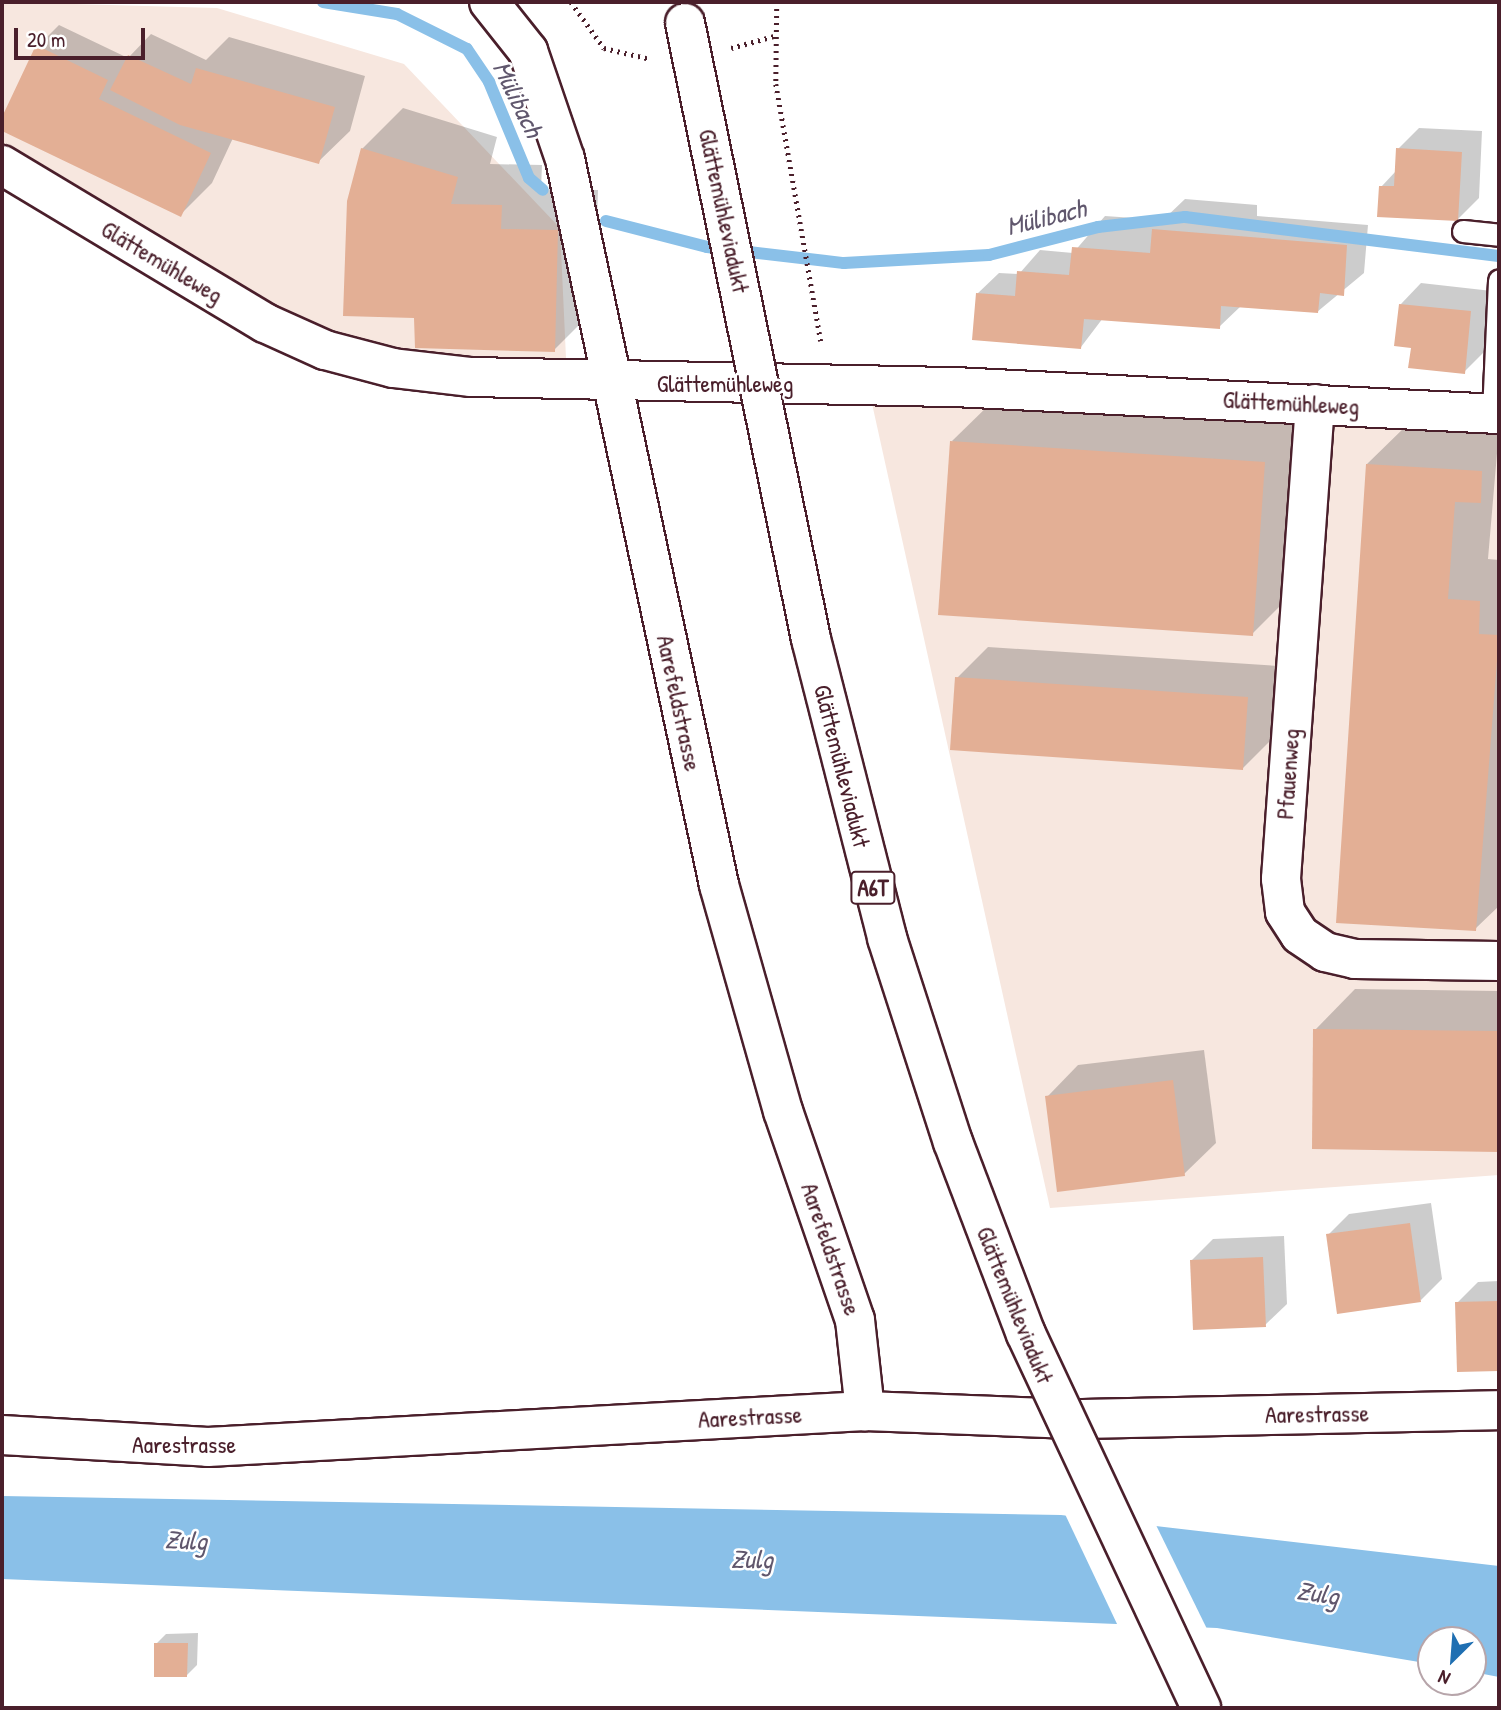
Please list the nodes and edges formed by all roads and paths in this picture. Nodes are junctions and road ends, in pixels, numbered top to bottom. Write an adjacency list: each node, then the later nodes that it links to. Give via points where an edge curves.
1 (489, 2): 8 (main road, Aarefeldstrasse, via 528,51 550,105)
2 (777, 2): 9 (path, via 776,84)
3 (685, 23): 16 (main road, Glättemühleviadukt / A6T, bridge, via 822,690 887,938 957,1154 1026,1335)
4 (2, 165): 8 (main road, Glättemühleweg, via 265,323 325,351 471,377)
5 (1463, 231): 6 (lane)
6 (1499, 235)
7 (1499, 280): 11 (lane)
8 (613, 382): 9 (main road, Glättemühleweg); 14 (main road, Aarefeldstrasse, via 719,886 783,1111 855,1320)
9 (827, 384): 10 (main road, Glättemühleweg)
10 (1315, 404): 11 (main road, Glättemühleweg); 12 (main road, Pfauenweg, via 1281,879 1285,912 1300,936 1335,954)
11 (1496, 414)
12 (1499, 961)
13 (1499, 1410): 14 (main road, Aarestrasse, via 1078,1419)
14 (865, 1411): 15 (main road, Aarestrasse, via 208,1447)
15 (2, 1435)
16 (1201, 1708)

